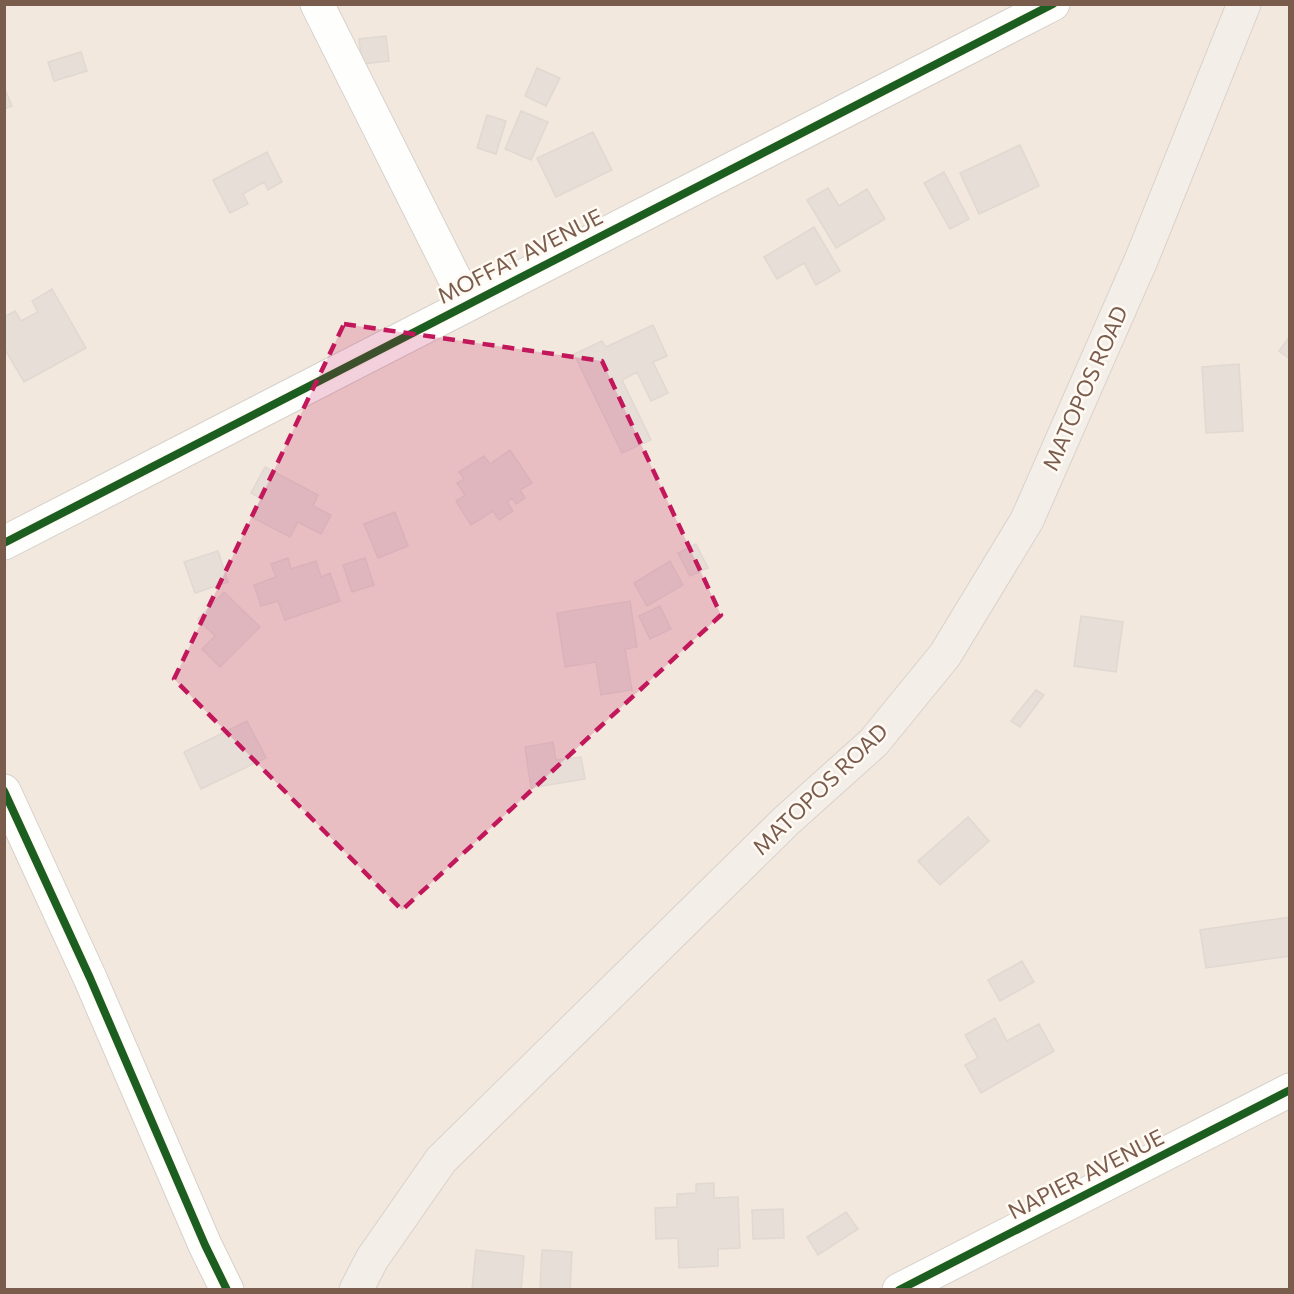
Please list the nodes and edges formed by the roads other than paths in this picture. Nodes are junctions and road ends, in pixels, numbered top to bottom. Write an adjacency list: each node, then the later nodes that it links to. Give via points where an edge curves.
1 (317, 4): 4 (street)
2 (1053, 4): 4 (street, MOFFAT AVENUE)
3 (1244, 4): 9 (main road, MATOPOS ROAD, via 1142,258 1027,520 945,655 874,742 786,821 441,1160 372,1259)
4 (467, 303): 5 (street, MOFFAT AVENUE)
5 (4, 543)
6 (4, 792): 8 (street)
7 (1290, 1090): 10 (street, NAPIER AVENUE)
8 (227, 1290)
9 (356, 1290)
10 (899, 1290)

